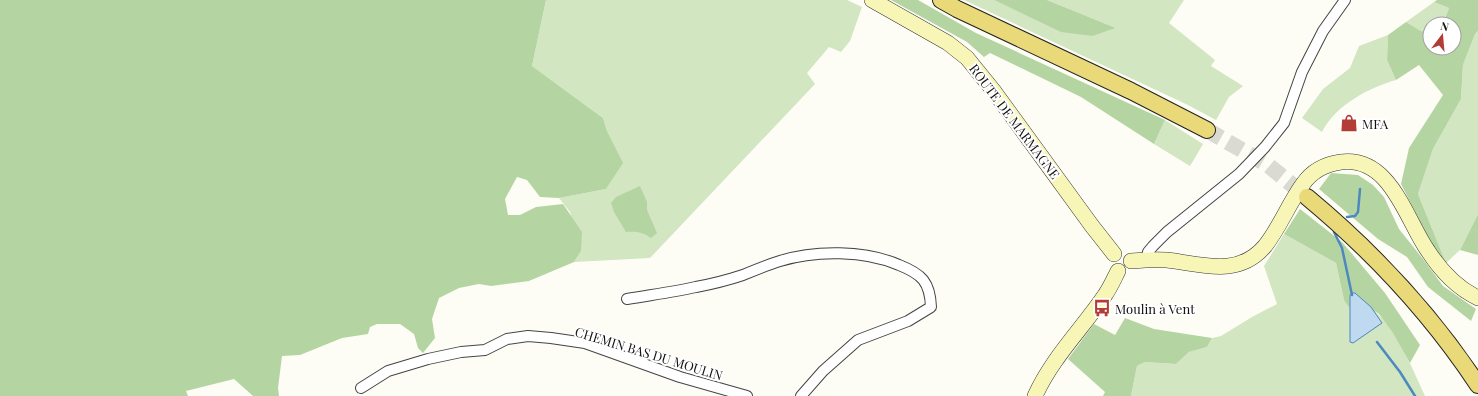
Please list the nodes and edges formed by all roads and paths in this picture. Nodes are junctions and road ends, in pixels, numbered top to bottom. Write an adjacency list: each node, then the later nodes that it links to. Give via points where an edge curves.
1 (872, 0): 6 (main road, ROUTE DE MARMAGNE, via 948,43 967,58)
2 (941, 0): 4 (main road)
3 (1345, 0): 7 (street, via 1323,31 1302,72 1284,123 1239,174 1166,232 1148,252)
4 (1207, 130)
5 (1307, 197): 12 (main road, via 1362,246 1398,284 1434,325)
6 (1114, 254): 8 (main road, via 1123,252); 9 (main road, via 1111,262 1113,268)
7 (1147, 260): 8 (main road); 10 (main road, via 1166,260 1212,267 1244,263 1258,254 1266,244 1294,196 1317,170 1332,163 1347,162 1367,166 1387,181 1402,202 1428,251 1446,276)
8 (1131, 261): 9 (main road, via 1127,269)
9 (1118, 271): 16 (main road, via 1105,295 1060,354)
10 (1478, 298)
11 (627, 299): 15 (street, via 696,288 781,261 820,254 868,256 892,262 925,281 929,287 931,306 908,321 858,340 823,371)
12 (1478, 384)
13 (361, 388): 14 (street, CHEMIN BAS DU MOULIN, via 388,371 428,359 485,350 507,339 528,336 585,343 680,378)
14 (747, 396)
15 (801, 396)
16 (1035, 396)

